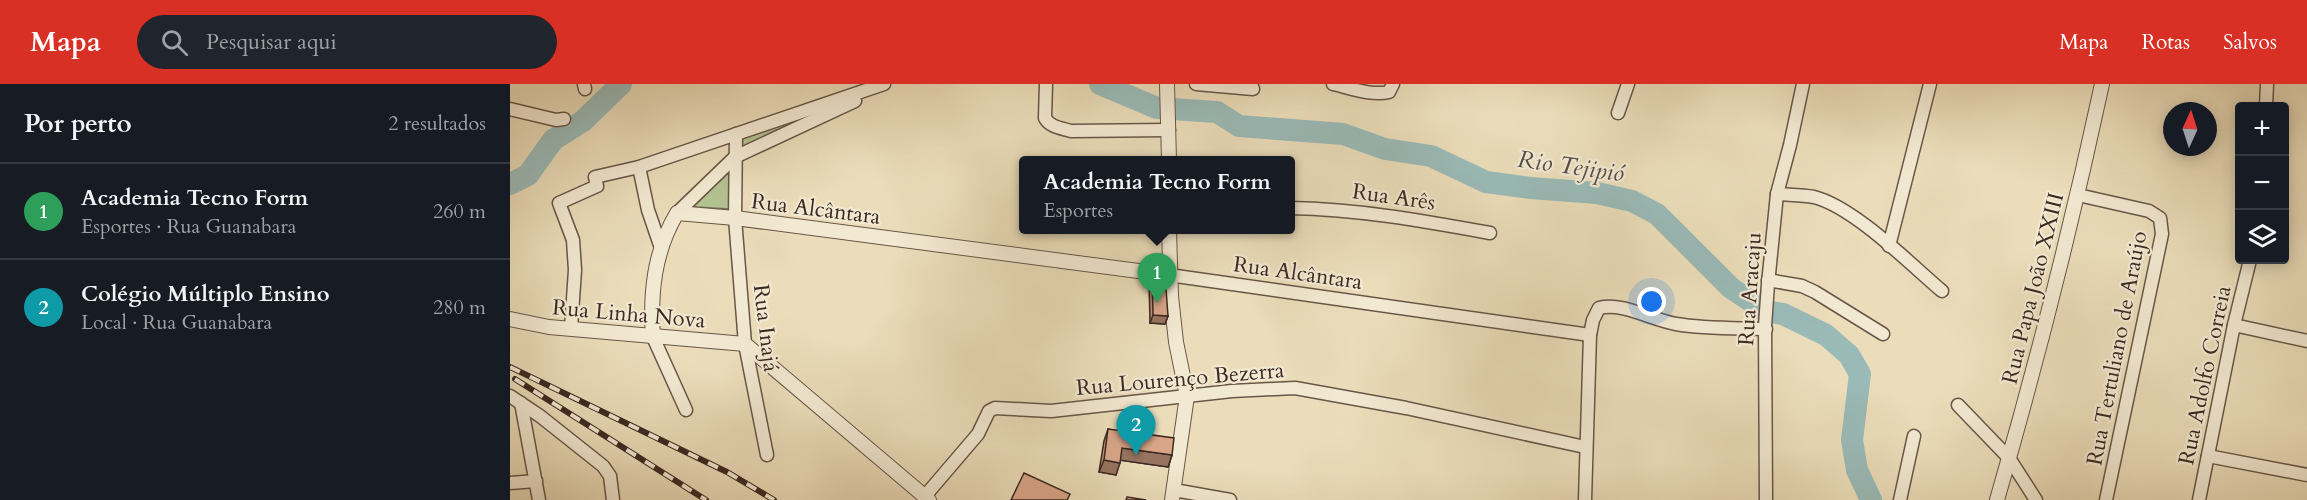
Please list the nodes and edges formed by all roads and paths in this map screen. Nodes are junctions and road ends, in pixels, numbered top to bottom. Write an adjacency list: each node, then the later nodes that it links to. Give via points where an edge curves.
1 (884, 84): 19 (street)
2 (891, 84): 21 (street)
3 (1046, 84): 18 (street, via 1045,118 1058,128)
4 (1167, 84): 18 (street)
5 (1196, 84): 13 (street)
6 (1333, 84): 7 (street, via 1385,93)
7 (1393, 84)
8 (1628, 84): 16 (street)
9 (1803, 84): 23 (street, Rua Aracaju)
10 (1930, 84): 30 (street)
11 (2102, 84): 24 (street, Rua Papa João XXIII)
12 (2267, 84): 14 (street)
13 (1252, 86)
14 (2266, 102)
15 (510, 109): 17 (street, via 556,120)
16 (1618, 113)
17 (564, 118)
18 (1169, 128): 20 (street)
19 (736, 134): 21 (street, Rua Inajá); 22 (street)
20 (1169, 156)
21 (735, 157): 26 (street); 27 (street, Rua Inajá)
22 (639, 167): 31 (street); 39 (street, via 595,177 597,186 560,203 573,240)
23 (1777, 194): 30 (street, via 1814,197 1835,205); 34 (street, Rua Aracaju)
24 (2078, 195): 54 (street, Rua Papa João XXIII); 68 (street, Rua Tertuliano de Araújo, via 2149,211 2160,218 2162,225)
25 (1295, 208): 28 (street, Rua Arês, via 1382,214)
26 (677, 213): 27 (street, Rua Alcântara); 31 (street)
27 (735, 218): 33 (street, Rua Alcântara); 44 (street, Rua Inajá)
28 (1490, 233)
29 (1169, 234): 33 (street)
30 (1889, 246): 35 (street)
31 (661, 249): 42 (street, via 652,300)
32 (2249, 264): 37 (street, Rua Adolfo Correia)
33 (1169, 275): 41 (street, Rua Alcântara); 46 (street)
34 (1768, 282): 38 (street, Rua Aracaju); 40 (street, via 1802,286)
35 (1942, 291)
36 (510, 319): 39 (street, Rua Linha Nova)
37 (2234, 325): 43 (street); 53 (street, Rua Adolfo Correia)
38 (1766, 327): 41 (street, via 1678,324 1605,307 1595,313); 64 (street, Rua Aracaju)
39 (571, 328): 42 (street, Rua Linha Nova)
40 (1883, 334)
41 (1590, 335): 51 (street)
42 (653, 337): 44 (street, Rua Linha Nova); 49 (street)
43 (2307, 340)
44 (745, 344): 52 (street, Rua Inajá); 59 (street)
45 (510, 396): 47 (street)
46 (1187, 396): 51 (street, Rua Lourenço Bezerra, via 1295,388); 58 (street); 59 (street, Rua Lourenço Bezerra, via 1051,411 992,408 978,434)
47 (521, 403): 56 (street); 61 (street, via 603,466 610,476)
48 (1958, 405): 54 (street)
49 (686, 410)
50 (1914, 436): 65 (street)
51 (1586, 447): 63 (street)
52 (768, 455)
53 (2208, 456): 55 (street); 69 (street, Rua Adolfo Correia)
54 (2009, 458): 66 (street, Rua Papa João XXIII); 67 (street)
55 (2307, 475)
56 (536, 481): 57 (street); 60 (street)
57 (510, 483)
58 (1173, 495): 62 (street)
59 (927, 498)
60 (539, 500)
61 (613, 500)
62 (1230, 500)
63 (1585, 500)
64 (1766, 500)
65 (1900, 500)
66 (1997, 500)
67 (2036, 500)
68 (2106, 500)
69 (2199, 500)

